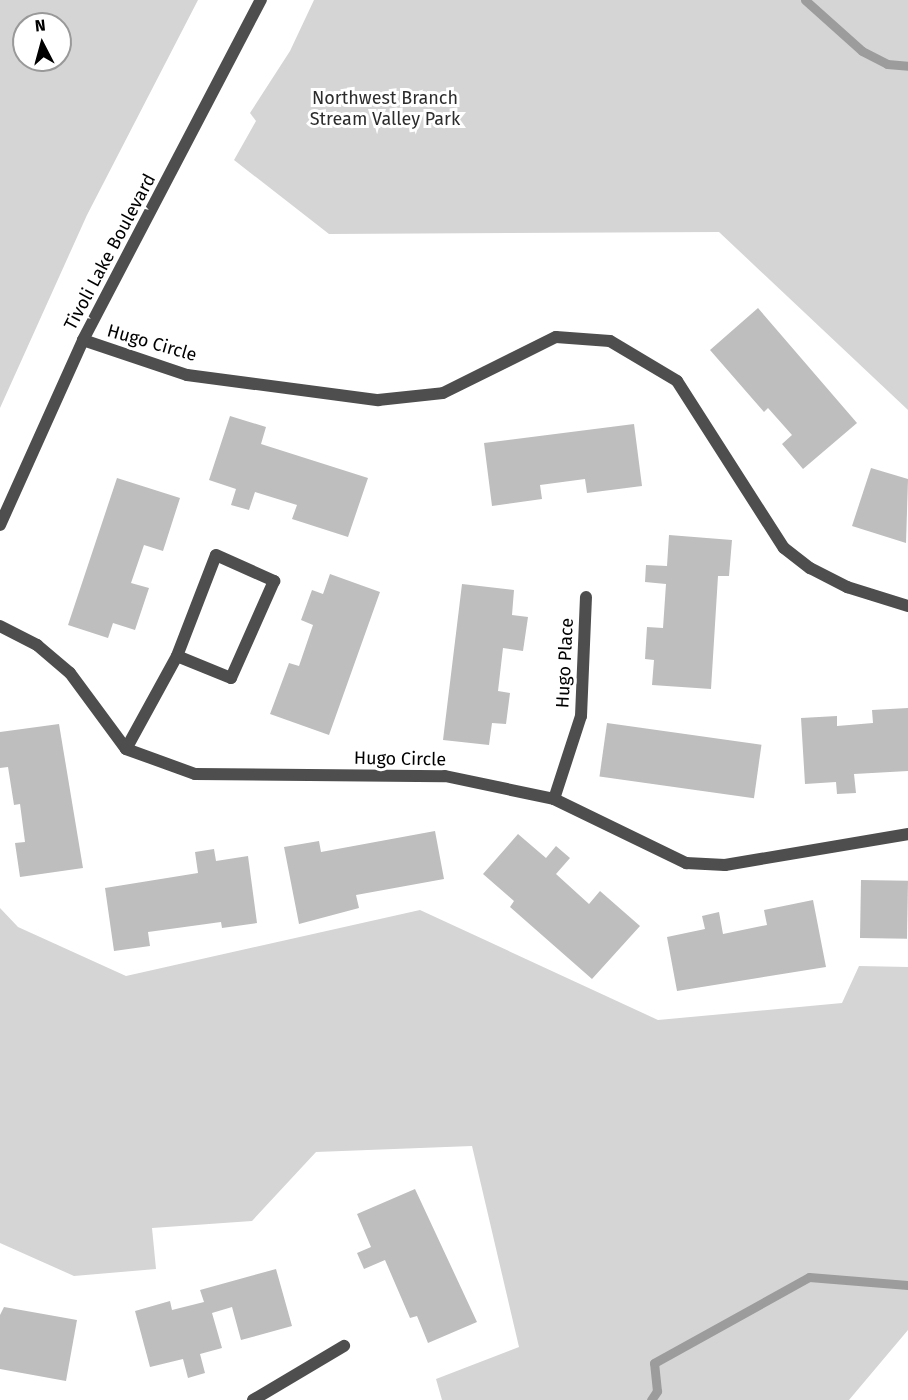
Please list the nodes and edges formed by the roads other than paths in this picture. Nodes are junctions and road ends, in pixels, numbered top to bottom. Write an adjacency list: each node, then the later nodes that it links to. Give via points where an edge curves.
1 (261, 0): 2 (street, Tivoli Lake Boulevard)
2 (83, 340): 3 (street, Tivoli Lake Boulevard); 5 (street, Hugo Circle, via 187,375 378,399 443,393 556,337 610,340 677,381 784,548 810,568 847,587)
3 (0, 525)
4 (586, 597): 9 (street, Hugo Place, via 581,716)
5 (908, 606)
6 (0, 626): 8 (street, via 37,645 70,673)
7 (177, 656): 7 (street, via 231,678 274,581 216,555); 8 (street)
8 (126, 749): 9 (street, Hugo Circle, via 195,774 445,776)
9 (554, 799): 10 (street, Hugo Circle, via 686,863 725,865)
10 (908, 834)
11 (344, 1346): 12 (street)
12 (253, 1400)

